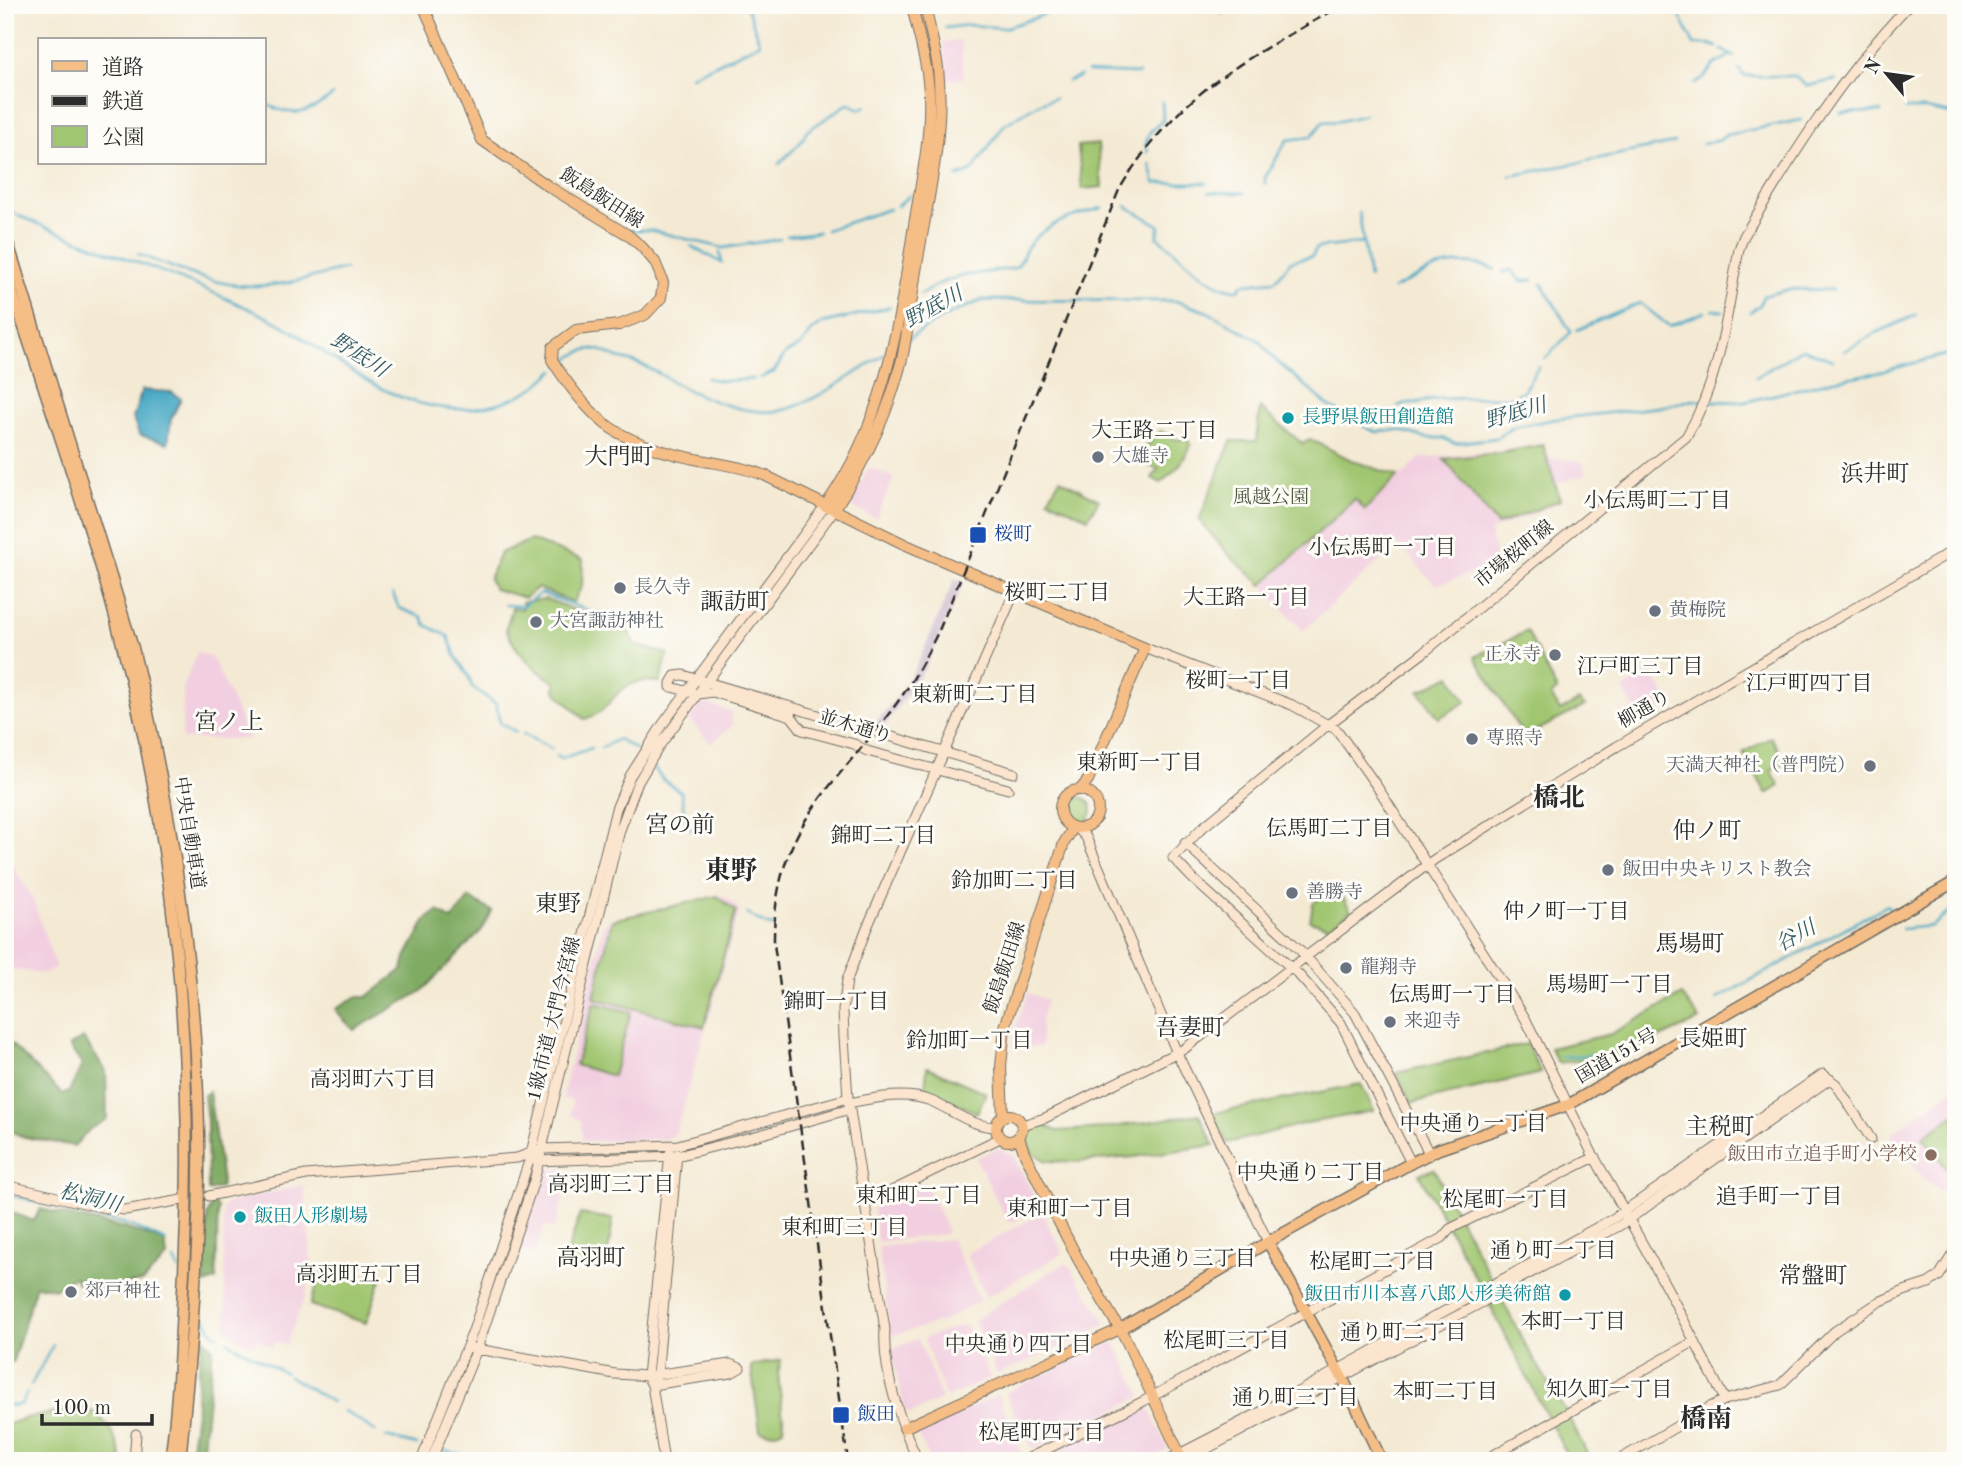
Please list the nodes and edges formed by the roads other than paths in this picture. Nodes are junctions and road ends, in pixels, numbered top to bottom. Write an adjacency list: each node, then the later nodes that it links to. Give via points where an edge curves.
1 (423, 5): 8 (main road, 飯島飯田線, via 482,140 628,235 642,246 660,274 661,298 645,315 619,326 576,330 557,342 551,354 560,374 603,422 621,433 672,453 744,467)
2 (912, 5): 7 (main road, via 927,68 928,132)
3 (925, 5): 7 (main road, via 938,67 939,108)
4 (1909, 5): 16 (street, 市場桜町線, via 1844,81 1744,236 1712,379 1686,437 1423,653)
5 (5, 233): 53 (highway, 中央自動車道, via 130,636 167,807 187,939 197,1063 194,1283)
6 (5, 269): 53 (highway, 中央自動車道, via 111,604 150,772 181,1003 187,1143)
7 (906, 310): 8 (main road, via 901,360)
8 (830, 508): 10 (main road, 飯島飯田線); 12 (street); 13 (street, 1級市道 大門今宮線)
9 (1956, 548): 24 (street, 柳通り, via 1616,747)
10 (1015, 591): 11 (main road, 飯島飯田線); 17 (street)
11 (1145, 648): 16 (street); 21 (main road, 飯島飯田線)
12 (696, 679): 13 (street, 並木通り); 14 (street); 14 (street, via 678,674 673,678 671,687)
13 (707, 682): 15 (street, 1級市道 大門今宮線); 17 (street, 並木通り)
14 (688, 691): 15 (street, 並木通り); 39 (street, via 640,758 616,809)
15 (698, 694): 18 (street, 並木通り, via 713,692 791,716 802,730); 37 (street, 1級市道 大門今宮線, via 648,762 629,802)
16 (1329, 724): 23 (street, 市場桜町線); 24 (street, via 1338,730)
17 (945, 753): 18 (street); 19 (street, 並木通り)
18 (938, 769): 20 (street, 並木通り); 29 (street, via 847,980 843,1023)
19 (1014, 773)
20 (1008, 789)
21 (1084, 791): 22 (main road, 飯島飯田線, via 1094,798 1098,809 1094,821); 22 (main road, 飯島飯田線, via 1069,792 1062,799 1060,813)
22 (1078, 829): 28 (street); 31 (main road, 飯島飯田線, via 1064,844 1005,1027 1001,1066)
23 (1185, 843): 26 (street); 27 (street, 市場桜町線, via 1173,858)
24 (1427, 865): 26 (street, 柳通り); 30 (street, via 1525,1018)
25 (1956, 881): 30 (highway, 国道151号)
26 (1305, 957): 27 (street, 柳通り); 38 (street, via 1354,1013)
27 (1291, 967): 28 (street, 柳通り); 43 (street, via 1341,1023)
28 (1177, 1053): 32 (street, 柳通り); 49 (street)
29 (849, 1103): 33 (street, via 921,1098); 36 (street); 40 (street, via 740,1141); 47 (street)
30 (1568, 1105): 38 (highway, 国道151号); 41 (street)
31 (1006, 1113): 32 (main road); 33 (main road)
32 (1022, 1125): 34 (main road)
33 (998, 1132): 34 (main road, via 1008,1142); 47 (street)
34 (1016, 1139): 52 (main road, via 1070,1246)
35 (1871, 1139): 48 (street, via 1826,1076)
36 (676, 1145): 37 (street); 40 (street)
37 (542, 1149): 39 (street); 42 (street, 1級市道 大門今宮線)
38 (1430, 1155): 43 (highway, 国道151号)
39 (530, 1156): 42 (street); 45 (street, via 306,1175); 55 (street)
40 (673, 1157): 42 (street); 58 (street)
41 (1595, 1157): 48 (street); 51 (street, via 1450,1229 1442,1238)
42 (539, 1161): 56 (street, 1級市道 大門今宮線)
43 (1410, 1163): 49 (highway, 国道151号)
44 (5, 1185): 46 (street, via 125,1210)
45 (209, 1196)
46 (182, 1200)
47 (865, 1204): 61 (street, via 885,1352)
48 (1626, 1215): 54 (street); 57 (street)
49 (1268, 1242): 51 (highway); 52 (highway, 国道151号)
50 (1956, 1249): 60 (street, via 1939,1276 1880,1302 1846,1324 1780,1385)
51 (1308, 1313): 57 (highway); 59 (street)
52 (1120, 1329): 59 (main road); 61 (main road)
53 (186, 1331): 65 (highway, 中央自動車道); 66 (highway, 中央自動車道)
54 (1695, 1341): 60 (street); 74 (street)
55 (467, 1346): 56 (street); 67 (street)
56 (477, 1349): 58 (street); 68 (street, 1級市道 大門今宮線)
57 (1339, 1373): 63 (street); 73 (highway)
58 (652, 1379): 58 (street, via 730,1364 740,1368 731,1373); 69 (street)
59 (1152, 1396): 63 (main road); 71 (street)
60 (1725, 1400): 75 (street)
61 (904, 1428): 70 (street)
62 (136, 1434): 64 (street)
63 (1182, 1458): 72 (street)
64 (134, 1461)
65 (170, 1461)
66 (180, 1461)
67 (421, 1461)
68 (431, 1461)
69 (664, 1461)
70 (918, 1461)
71 (1023, 1461)
72 (1166, 1461)
73 (1382, 1461)
74 (1483, 1461)
75 (1617, 1461)

